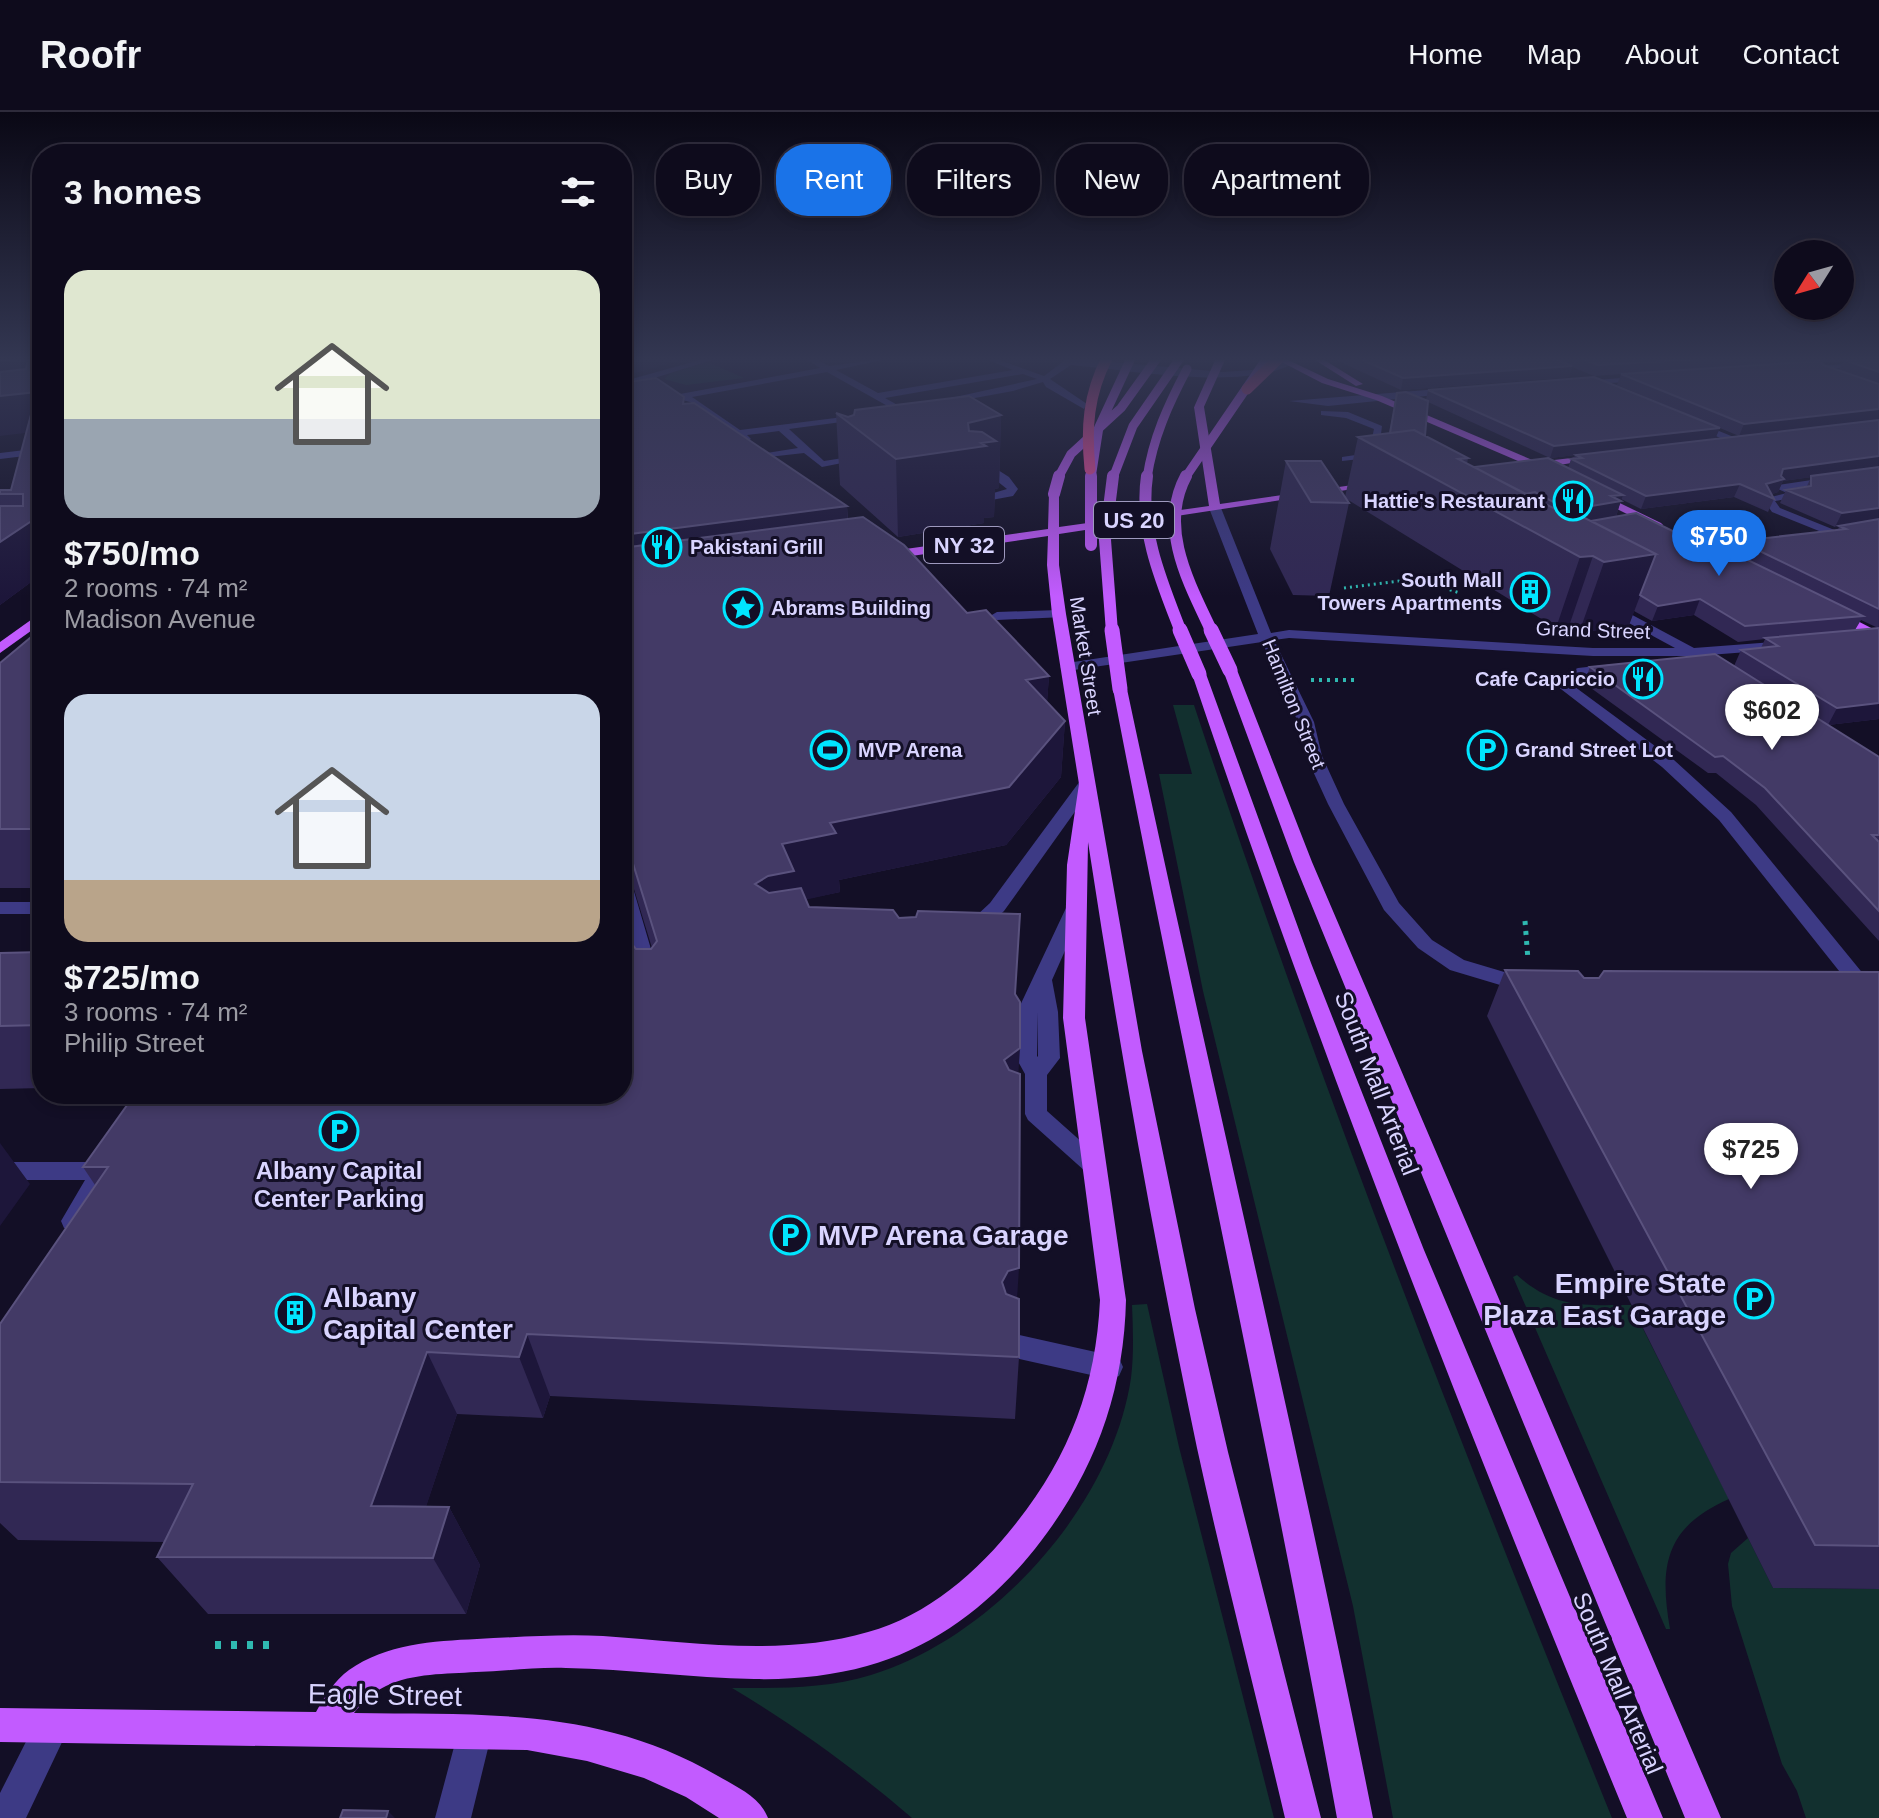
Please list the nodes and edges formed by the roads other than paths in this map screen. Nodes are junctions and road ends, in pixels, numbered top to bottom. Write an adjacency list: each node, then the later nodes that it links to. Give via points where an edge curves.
1 (705, 438): 2 (street)
2 (708, 438)
3 (745, 438): 25 (street)
4 (792, 438): 19 (street)
5 (1086, 438): 32 (highway, bridge)
6 (1087, 438): 45 (main road, Market Street, bridge, via 1057,476)
7 (1097, 438): 32 (main road, bridge)
8 (1127, 438): 68 (main road, bridge, via 1103,525)
9 (1153, 438): 95 (main road, South Mall Arterial, bridge, via 1145,504 1160,581 1199,674 1255,841 1369,1143 1484,1435)
10 (1204, 438): 40 (main road, bridge)
11 (1213, 438): 96 (main road, bridge, via 1173,504 1177,544 1303,862)
12 (1377, 438): 30 (street, via 1374,455 1346,459)
13 (1460, 438): 21 (main road)
14 (1472, 438): 28 (main road)
15 (1728, 438): 17 (street)
16 (1750, 440): 17 (main road)
17 (1738, 442): 18 (main road)
18 (1720, 444)
19 (806, 450): 25 (street); 27 (street)
20 (962, 450): 39 (street, via 1013,489)
21 (1468, 453)
22 (880, 455): 27 (street)
23 (0, 456): 24 (street)
24 (32, 456)
25 (764, 456): 29 (street)
26 (1612, 456): 28 (main road)
27 (822, 464): 35 (street)
28 (1537, 465): 31 (main road); 34 (main road)
29 (775, 466)
30 (1358, 467)
31 (1514, 467)
32 (1090, 469): 68 (main road, bridge, via 1094,578)
33 (1879, 473): 46 (street, via 1782,487 1800,494 1768,499 1776,510)
34 (1555, 474)
35 (841, 475)
36 (1370, 475): 37 (street)
37 (1384, 484): 40 (main road, US 20)
38 (1581, 487): 41 (main road)
39 (974, 502)
40 (1215, 508): 45 (main road, US 20); 60 (street, Hamilton Street)
41 (1644, 519): 42 (street); 43 (main road)
42 (1619, 523)
43 (1667, 530)
44 (1848, 531): 46 (street)
45 (1054, 533): 50 (main road, NY 32); 54 (main road, Market Street)
46 (1833, 533): 47 (street)
47 (1802, 538)
48 (1771, 542): 49 (street)
49 (1704, 549): 51 (main road)
50 (874, 557)
51 (1737, 565)
52 (1599, 600): 65 (street)
53 (1822, 608): 61 (main road)
54 (1059, 614): 55 (street); 66 (main road, Market Street)
55 (997, 616)
56 (32, 624): 58 (main road)
57 (0, 632): 58 (main road)
58 (23, 632): 59 (main road); 64 (main road)
59 (32, 632)
60 (1266, 637): 65 (street, Grand Street); 66 (street, Grand Street); 78 (street, Hamilton Street, via 1306,722 1314,756 1336,804 1384,895 1410,930 1439,954 1474,972)
61 (1879, 637): 62 (street)
62 (1853, 639)
63 (1806, 643): 65 (street, Grand Street)
64 (0, 649)
65 (1696, 652): 67 (street); 77 (street, via 1562,680 1725,816 1819,937)
66 (1067, 667): 69 (main road, Market Street)
67 (1722, 669)
68 (1120, 689): 94 (main road, via 1306,1560)
69 (1086, 785): 72 (main road); 73 (street, via 981,922); 93 (main road, Market Street, via 1182,1309)
70 (0, 908): 71 (street)
71 (32, 908)
72 (1075, 908): 80 (main road, via 1074,1018); 80 (street, via 1042,980 1049,1058 1036,1074 1026,1119)
73 (941, 925)
74 (632, 928): 75 (street, via 652,977)
75 (632, 986)
76 (1841, 986): 77 (street)
77 (1871, 986)
78 (1540, 988)
79 (117, 1146): 82 (street)
80 (1094, 1166): 85 (main road, via 1113,1300)
81 (0, 1171): 82 (street)
82 (103, 1171): 83 (street)
83 (63, 1236)
84 (1015, 1346): 85 (street)
85 (1109, 1367): 88 (main road, via 1096,1417 1055,1498 1000,1568 921,1628 869,1648 808,1661 566,1651 444,1655 392,1666 365,1679 342,1698)
86 (0, 1725): 87 (main road, Eagle Street)
87 (52, 1726): 88 (main road, Eagle Street); 90 (street)
88 (325, 1730): 89 (main road, Eagle Street)
89 (475, 1732): 91 (street); 92 (main road, Eagle Street, via 580,1739 636,1755 687,1777)
90 (7, 1818)
91 (453, 1818)
92 (750, 1818)
93 (1303, 1818)
94 (1355, 1818)
95 (1645, 1818)
96 (1703, 1818)

